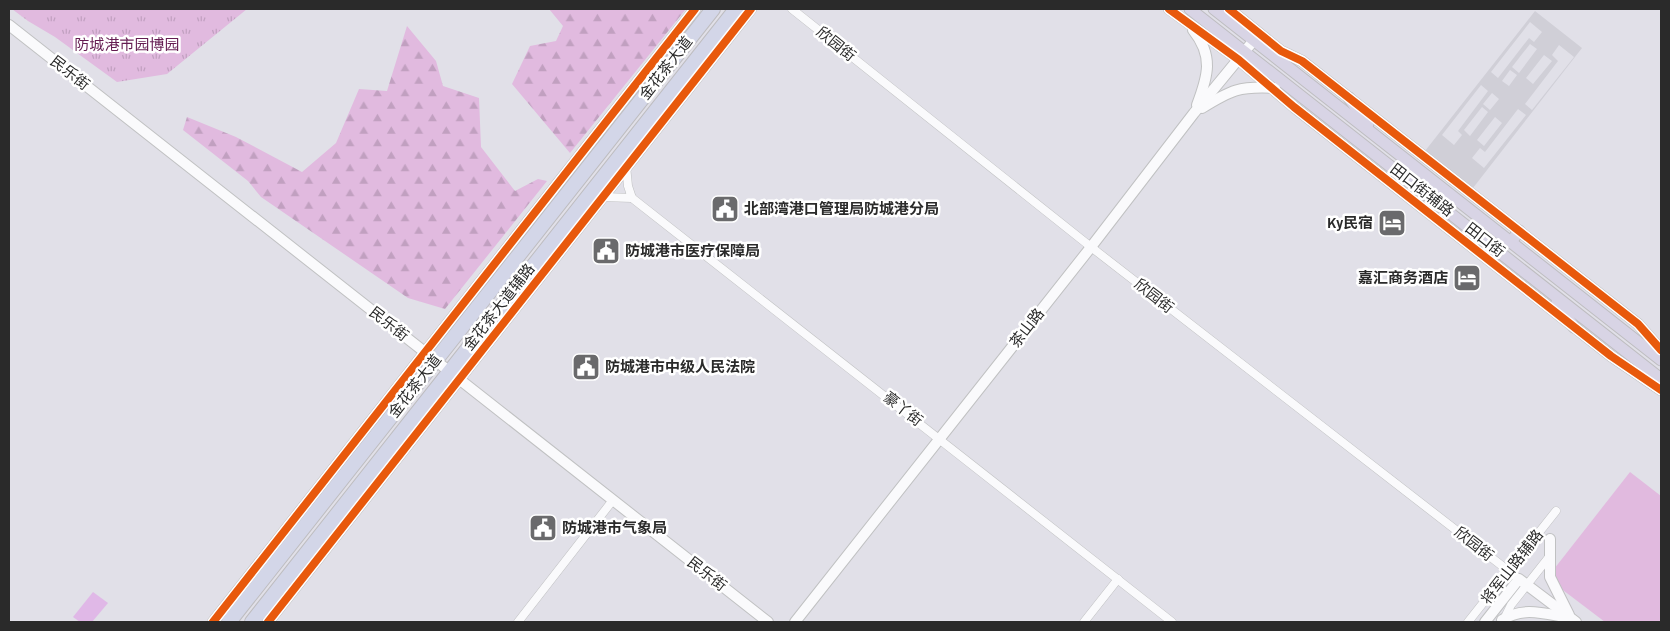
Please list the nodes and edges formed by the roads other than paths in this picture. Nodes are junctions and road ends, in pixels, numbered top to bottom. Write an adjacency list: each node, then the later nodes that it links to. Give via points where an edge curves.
1 (695, 9): 14 (street)
2 (713, 9): 15 (highway, 金花茶大道)
3 (736, 9): 21 (highway, 金花茶大道)
4 (751, 9): 21 (street)
5 (792, 9): 27 (street, 欣园街)
6 (1169, 9): 10 (street, 田口街辅路)
7 (1190, 9): 13 (main road, 田口街)
8 (1214, 9): 12 (main road, 田口街)
9 (1229, 9): 12 (street, 田口街辅路)
10 (1188, 24): 13 (street, 田口街辅路); 19 (street, via 1205,45 1208,76)
11 (9, 25): 31 (street, 民乐街)
12 (1257, 37): 13 (street, 茶山路); 17 (street, 田口街辅路, via 1302,61); 20 (main road, 田口街)
13 (1242, 56): 16 (street, 田口街辅路); 18 (main road, 田口街); 19 (street, 茶山路)
14 (656, 58): 15 (highway); 22 (street)
15 (668, 68): 22 (highway, 金花茶大道)
16 (1274, 88): 18 (street); 19 (street, via 1231,91); 29 (street, 田口街辅路)
17 (1349, 98): 20 (main road); 25 (street, 田口街辅路)
18 (1306, 100): 28 (main road, 田口街)
19 (1194, 113): 27 (street, 茶山路)
20 (1376, 136): 26 (main road, 田口街)
21 (622, 163): 23 (highway, 金花茶大道); 24 (street)
22 (574, 174): 31 (highway, 金花茶大道)
23 (598, 193): 24 (street); 33 (highway, 金花茶大道)
24 (632, 198): 36 (street, 豪丫街)
25 (1519, 231): 26 (main road); 30 (street, 田口街辅路, via 1638,324)
26 (1511, 242): 32 (main road, 田口街)
27 (1091, 247): 36 (street, 茶山路); 41 (street, 欣园街)
28 (1551, 292): 29 (main road); 34 (main road, 田口街)
29 (1574, 327): 35 (street, 田口街辅路)
30 (1661, 350)
31 (430, 356): 33 (street, 民乐街); 46 (street); 47 (highway, 金花茶大道)
32 (1661, 360)
33 (455, 376): 37 (street, 民乐街); 48 (highway, 金花茶大道); 49 (street)
34 (1661, 379)
35 (1661, 390)
36 (940, 439): 42 (street, 豪丫街); 52 (street, 茶山路)
37 (614, 500): 50 (street); 51 (street, 民乐街)
38 (1556, 511): 41 (street, 将军山路辅路)
39 (1550, 538): 40 (street)
40 (1549, 557): 43 (street, 将军山路辅路); 44 (street, via 1550,577)
41 (1509, 571): 43 (street, 欣园街); 55 (street, 将军山路辅路)
42 (1118, 580): 53 (street); 54 (street, 豪丫街)
43 (1523, 582): 44 (street); 45 (street, 将军山路辅路); 56 (street)
44 (1573, 620): 45 (street, via 1522,611)
45 (1502, 621)
46 (213, 622)
47 (229, 622)
48 (252, 622)
49 (268, 622)
50 (518, 622)
51 (768, 622)
52 (795, 622)
53 (1084, 622)
54 (1172, 622)
55 (1468, 622)
56 (1484, 622)

